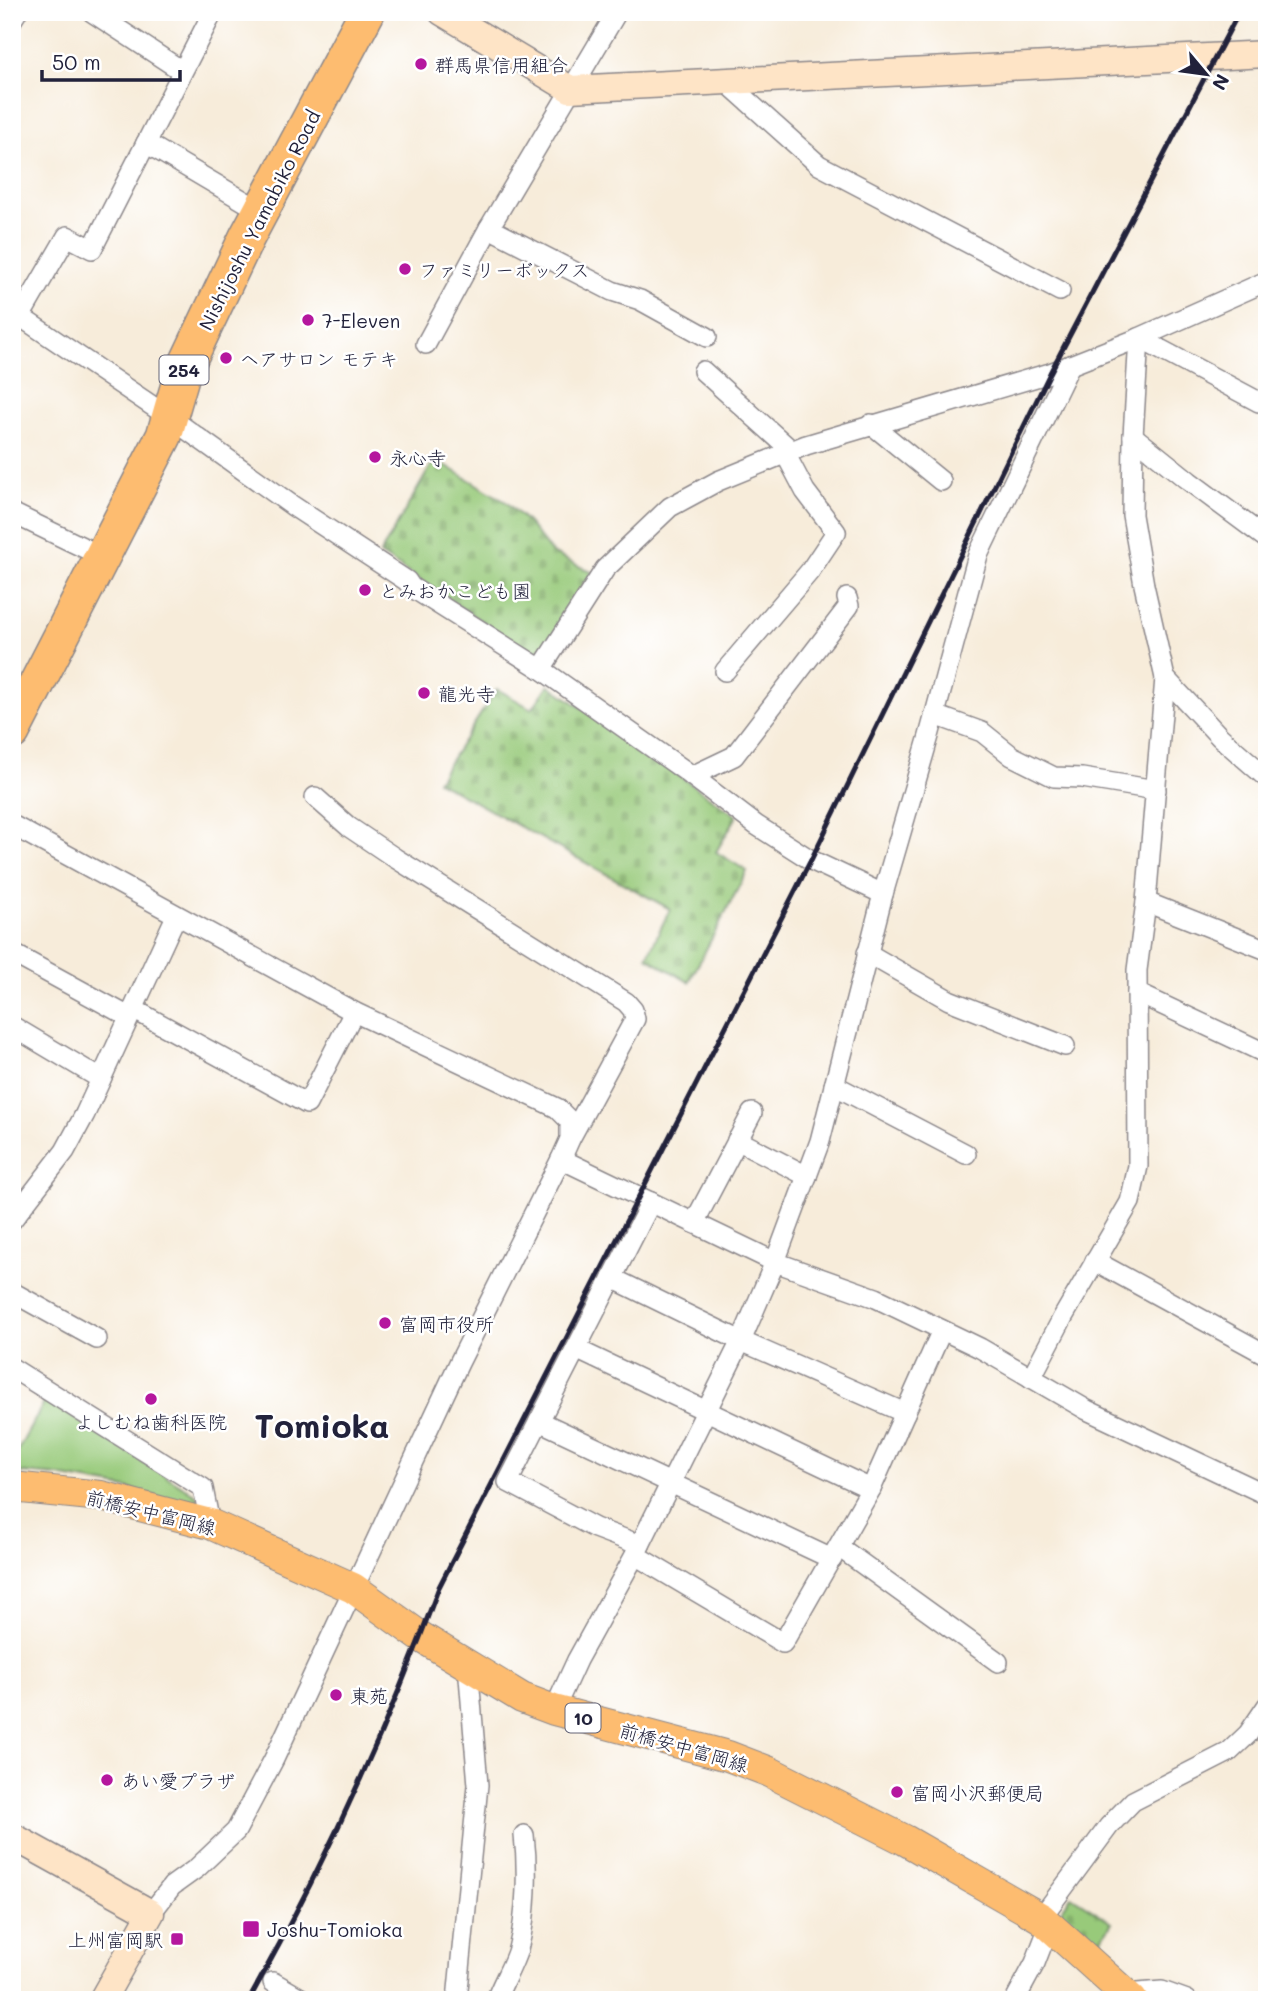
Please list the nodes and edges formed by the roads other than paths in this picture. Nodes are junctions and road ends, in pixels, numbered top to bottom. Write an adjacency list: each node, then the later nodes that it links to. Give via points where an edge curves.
1 (17, 12): 7 (street)
2 (92, 12): 9 (street)
3 (213, 12): 9 (street)
4 (367, 12): 13 (highway, Nishijoshu Yamabiko Road / 254)
5 (442, 12): 11 (street)
6 (617, 12): 11 (street)
7 (12, 20)
8 (1267, 54): 10 (street)
9 (182, 71): 12 (street)
10 (724, 80): 11 (street); 16 (street, via 819,165)
11 (570, 89): 14 (street)
12 (146, 143): 13 (street); 17 (street, via 92,249 67,236)
13 (261, 211): 24 (highway, Nishijoshu Yamabiko Road / 254, via 182,374)
14 (489, 228): 18 (street); 20 (street)
15 (1267, 281): 19 (street)
16 (1060, 291)
17 (15, 315): 24 (street)
18 (707, 337)
19 (1139, 338): 21 (street); 23 (street); 26 (street)
20 (426, 344)
21 (1070, 365): 25 (street); 36 (street, via 978,555)
22 (702, 371): 27 (street)
23 (1259, 402)
24 (168, 417): 31 (highway, Nishijoshu Yamabiko Road / 254, via 164,436); 33 (street, via 411,587)
25 (871, 424): 27 (street); 28 (street)
26 (1133, 436): 30 (street); 35 (street, via 1132,515)
27 (788, 452): 33 (street, via 670,507 605,569); 34 (street, via 805,491 836,532 788,598)
28 (941, 481)
29 (12, 513): 31 (street)
30 (1267, 539)
31 (103, 557): 37 (highway, Nishijoshu Yamabiko Road / 254)
32 (847, 598): 38 (street, via 849,606 734,756)
33 (541, 669): 38 (street)
34 (725, 671)
35 (1166, 678): 39 (street, via 1220,737); 40 (street)
36 (935, 715): 40 (street, via 982,732 1012,756 1054,777); 43 (street)
37 (12, 732)
38 (692, 776): 43 (street, via 811,860)
39 (1267, 778)
40 (1156, 790): 44 (street)
41 (314, 797): 58 (street, via 395,858 633,1010 635,1019)
42 (12, 825): 45 (street)
43 (883, 894): 48 (street)
44 (1146, 902): 46 (street); 49 (street)
45 (176, 916): 50 (street); 51 (street)
46 (1267, 950)
47 (12, 953): 51 (street)
48 (867, 953): 53 (street, via 948,1000); 56 (street)
49 (1137, 993): 54 (street); 66 (street, via 1138,1166 1130,1202)
50 (354, 1012): 51 (street, via 307,1104); 58 (street, via 557,1108 570,1121)
51 (131, 1013): 55 (street)
52 (12, 1026): 55 (street)
53 (1065, 1046)
54 (1267, 1054)
55 (101, 1079): 64 (street, via 65,1151)
56 (834, 1085): 60 (street); 62 (street)
57 (752, 1113): 59 (street)
58 (570, 1139): 61 (street)
59 (737, 1140): 62 (street); 65 (street)
60 (965, 1153)
61 (561, 1159): 63 (street); 87 (street)
62 (807, 1176): 67 (street)
63 (651, 1202): 65 (street); 68 (street)
64 (12, 1220)
65 (694, 1223): 67 (street)
66 (1095, 1261): 74 (street); 76 (street)
67 (775, 1262): 70 (street, via 876,1298); 72 (street)
68 (612, 1278): 72 (street); 73 (street)
69 (12, 1292): 71 (street)
70 (942, 1330): 76 (street); 78 (street)
71 (97, 1339)
72 (741, 1341): 77 (street); 78 (street)
73 (576, 1349): 77 (street); 79 (street)
74 (1267, 1355)
75 (12, 1368): 84 (street, via 203,1488)
76 (1031, 1378): 83 (street, via 1087,1410)
77 (705, 1411): 80 (street); 82 (street)
78 (905, 1413): 82 (street)
79 (539, 1421): 80 (street); 85 (street, via 508,1482)
80 (670, 1482): 85 (street); 86 (street)
81 (12, 1487): 84 (main road, 前橋安中富岡線 / 10, via 101,1496)
82 (871, 1489): 86 (street)
83 (1267, 1495)
84 (210, 1524): 87 (main road, 前橋安中富岡線 / 10)
85 (638, 1550): 86 (street, via 783,1643); 91 (street)
86 (835, 1553): 88 (street)
87 (353, 1588): 89 (main road, 前橋安中富岡線 / 10); 94 (street, via 236,1832 172,1886)
88 (998, 1662)
89 (468, 1665): 91 (main road, 前橋安中富岡線 / 10, via 522,1698); 100 (street, via 478,1785)
90 (1267, 1706): 95 (street, via 1248,1734 1228,1752 1133,1801 1110,1826)
91 (554, 1710): 95 (main road, 前橋安中富岡線 / 10, via 728,1756 770,1772 905,1840)
92 (524, 1835): 101 (street, via 519,1940)
93 (12, 1836): 94 (street)
94 (151, 1913): 98 (street)
95 (1045, 1921): 97 (main road, 前橋安中富岡線 / 10); 102 (street, via 1035,1963)
96 (273, 1982): 99 (street)
97 (1120, 1994): 103 (street, via 1162,1991)
98 (102, 2000)
99 (304, 2000)
100 (457, 2000)
101 (496, 2000)
102 (1015, 2000)
103 (1188, 2000)

